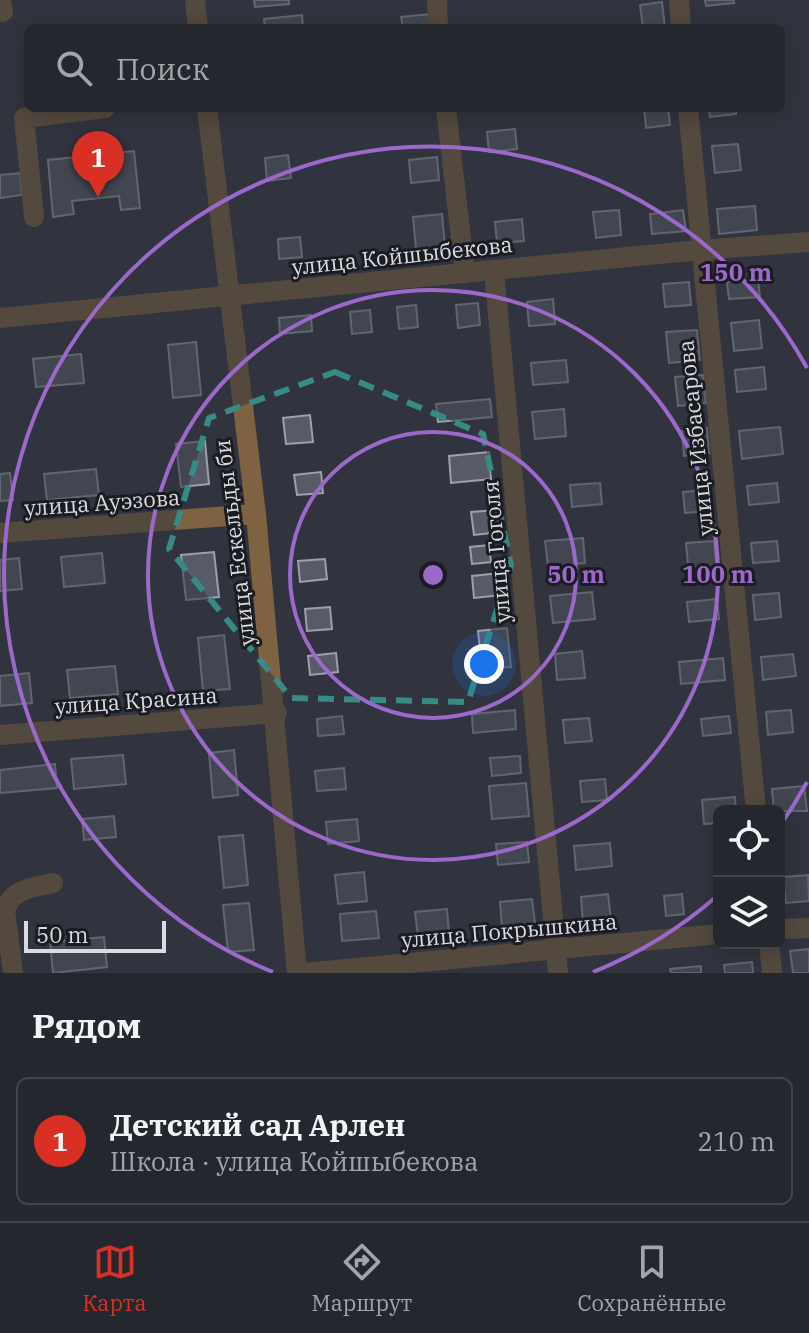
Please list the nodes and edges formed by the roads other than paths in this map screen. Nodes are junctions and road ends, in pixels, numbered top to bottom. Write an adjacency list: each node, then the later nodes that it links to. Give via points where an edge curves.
1 (195, 0): 4 (street)
2 (437, 0): 5 (street)
3 (679, 0): 6 (street)
4 (198, 24)
5 (438, 24)
6 (681, 24)
7 (73, 112): 11 (street, via 24,118)
8 (207, 112): 16 (street, улица Ескельды би)
9 (446, 112): 15 (street)
10 (688, 112): 13 (street, улица Избасарова)
11 (34, 217)
12 (809, 242): 13 (street, улица Койшыбекова)
13 (700, 250): 14 (street, улица Койшыбекова); 22 (street, улица Избасарова)
14 (494, 270): 15 (street, улица Койшыбекова); 28 (street, улица Гоголя)
15 (465, 273): 16 (street, улица Койшыбекова)
16 (227, 296): 17 (street, улица Койшыбекова); 18 (street, улица Ескельды би)
17 (0, 318)
18 (256, 514): 19 (street, улица Ауэзова); 20 (street, улица Ескельды би)
19 (0, 533)
20 (277, 713): 21 (street, улица Красина); 30 (street, улица Ескельды би)
21 (0, 735)
22 (755, 805)
23 (53, 883): 29 (street, via 15,892 9,900 5,910)
24 (809, 928): 25 (street)
25 (785, 929)
26 (713, 935): 28 (street, улица Покрышкина)
27 (770, 949): 33 (street)
28 (555, 950): 31 (street, улица Покрышкина); 32 (street, улица Гоголя)
29 (13, 973)
30 (297, 973)
31 (304, 973)
32 (558, 973)
33 (772, 973)

